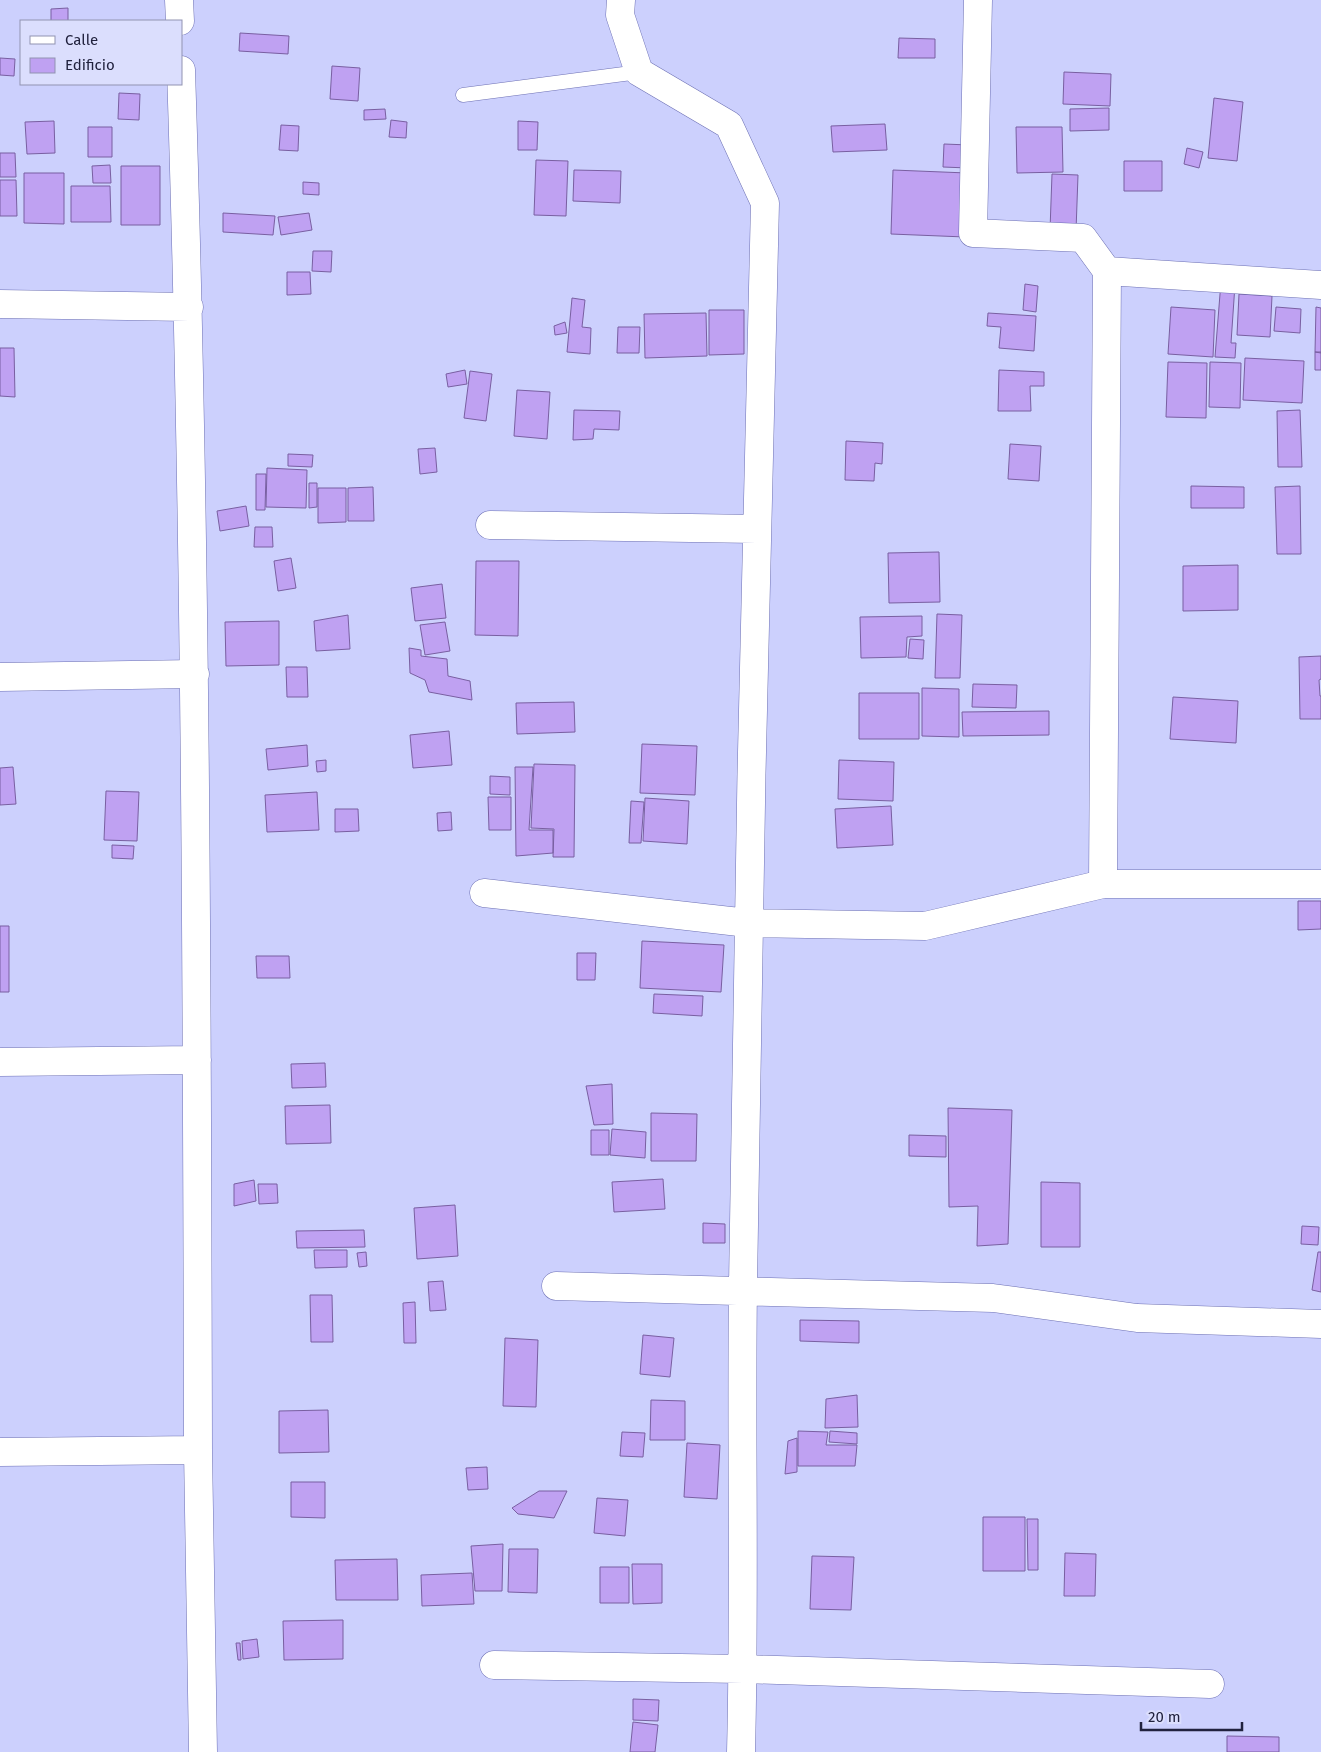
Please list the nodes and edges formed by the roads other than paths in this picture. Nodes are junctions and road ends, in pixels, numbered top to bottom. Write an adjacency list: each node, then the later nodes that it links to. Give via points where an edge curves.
1 (179, 0): 4 (street)
2 (621, 0): 5 (street, via 620,15)
3 (978, 0): 8 (street, via 973,233 1083,238)
4 (180, 20)
5 (639, 72): 7 (lane); 13 (street, via 728,125 765,203)
6 (182, 85): 11 (street)
7 (463, 95)
8 (1107, 271): 9 (street); 16 (street)
9 (1321, 285)
10 (0, 304): 11 (street)
11 (189, 307): 14 (street)
12 (490, 525): 13 (street)
13 (757, 529): 19 (street)
14 (195, 674): 15 (street); 20 (street)
15 (0, 677)
16 (1103, 884): 17 (street); 19 (street, via 925,926)
17 (1321, 884)
18 (484, 893): 19 (street)
19 (748, 922): 23 (street)
20 (197, 1060): 21 (street); 25 (street)
21 (0, 1062)
22 (556, 1286): 23 (street)
23 (743, 1291): 24 (street, via 993,1298 1137,1318); 28 (street)
24 (1321, 1324)
25 (198, 1450): 26 (street); 30 (street)
26 (0, 1452)
27 (494, 1665): 28 (street)
28 (743, 1669): 29 (street); 31 (street)
29 (1210, 1684)
30 (203, 1752)
31 (741, 1752)

